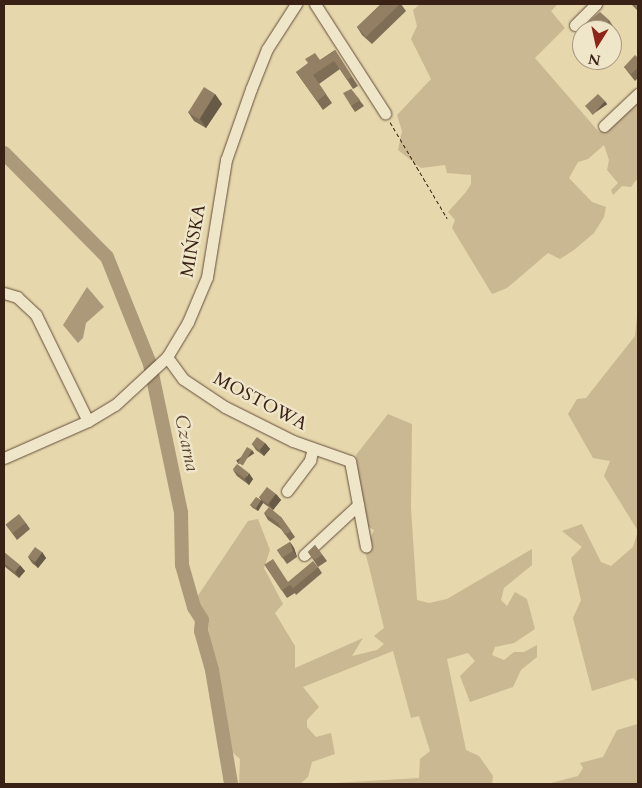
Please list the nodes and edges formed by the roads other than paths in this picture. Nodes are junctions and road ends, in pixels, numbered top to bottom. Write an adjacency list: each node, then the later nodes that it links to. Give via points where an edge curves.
1 (296, 4): 9 (street, MIŃSKA, via 267,49 251,88 226,160 207,277 188,322)
2 (314, 4): 6 (street)
3 (596, 4): 4 (street)
4 (579, 20)
5 (638, 94): 7 (street)
6 (384, 113)
7 (604, 126)
8 (4, 293): 10 (street, via 17,297 36,315)
9 (164, 361): 10 (street, MIŃSKA, via 137,388); 11 (street, MOSTOWA, via 183,379 225,407)
10 (88, 421): 12 (street, MIŃSKA)
11 (313, 448): 13 (street, via 310,460); 14 (street, MOSTOWA, via 350,461)
12 (4, 458)
13 (287, 490)
14 (358, 505): 15 (street, MOSTOWA); 16 (street)
15 (366, 547)
16 (304, 555)

